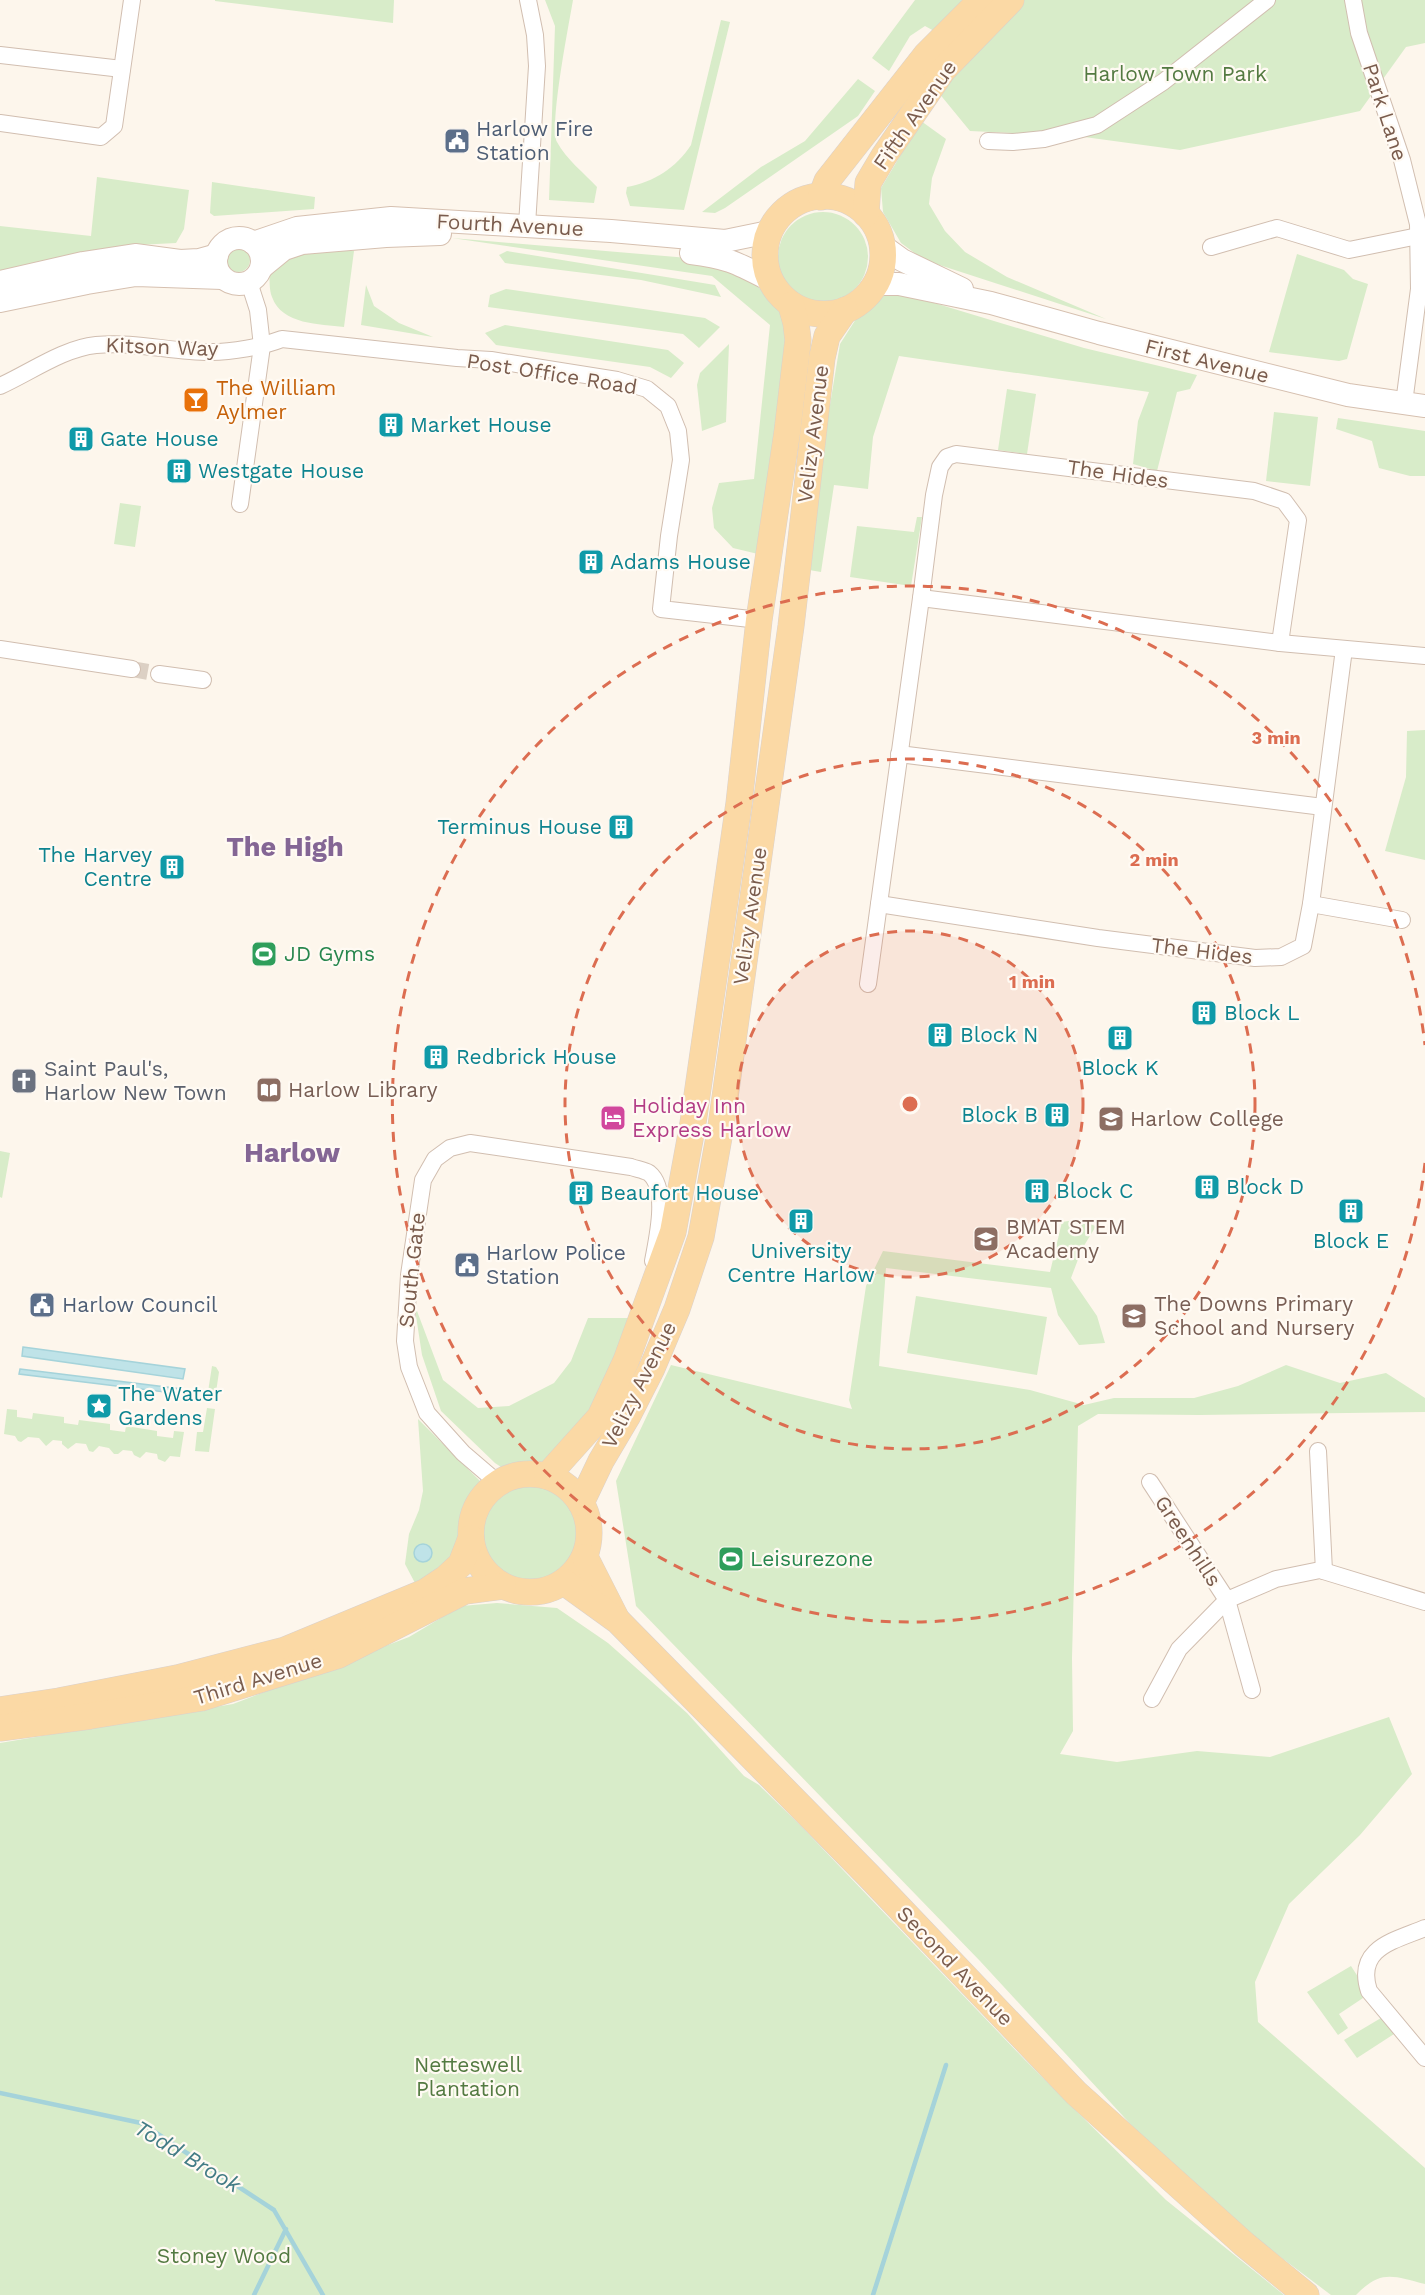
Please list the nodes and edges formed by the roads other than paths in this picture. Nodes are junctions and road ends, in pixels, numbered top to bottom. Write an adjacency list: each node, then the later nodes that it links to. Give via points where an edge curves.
1 (132, 0): 8 (street)
2 (528, 0): 13 (street, via 537,66)
3 (981, 0): 11 (main road, Fifth Avenue, via 926,56 827,181)
4 (1011, 0): 12 (main road, Fifth Avenue, via 943,70 884,156 868,183)
5 (1267, 0): 10 (street, via 1163,82 1097,125 1044,139)
6 (1353, 0): 15 (street, Park Lane, via 1359,33 1402,160)
7 (0, 55): 8 (street)
8 (122, 69): 9 (street, via 114,126 101,137)
9 (0, 123)
10 (988, 141)
11 (821, 197): 12 (main road, via 841,199); 14 (main road, via 790,206)
12 (866, 214): 17 (main road)
13 (526, 225): 14 (street, Fourth Avenue, via 725,241); 16 (street, Fourth Avenue, via 391,218 297,228)
14 (769, 232): 22 (main road, via 765,250)
15 (1418, 236): 18 (street, via 1348,250 1277,228); 24 (street, Park Lane)
16 (253, 243): 19 (street, via 246,239 231,240); 20 (street, via 261,254)
17 (884, 247): 25 (main road, via 878,280); 27 (street, First Avenue, via 902,260)
18 (1211, 247)
19 (217, 255): 21 (street, via 216,267); 23 (street, via 180,261 135,255)
20 (255, 275): 21 (street, via 235,284); 22 (street, Fourth Avenue, via 284,249 302,243 438,234 721,257); 31 (street)
21 (222, 278): 26 (street, via 136,275)
22 (768, 279): 28 (main road)
23 (0, 282)
24 (1422, 289): 30 (street, Park Lane)
25 (869, 293): 27 (street, First Avenue, via 878,284 899,284); 29 (main road)
26 (0, 301)
27 (991, 303): 33 (street, First Avenue, via 1265,376 1348,395)
28 (791, 305): 29 (main road, via 813,314); 36 (main road, Velizy Avenue, via 798,340)
29 (845, 310): 55 (main road, Velizy Avenue, via 827,336 822,358 789,637 722,1116 701,1237 652,1368)
30 (1419, 328): 33 (street, Park Lane)
31 (262, 346): 32 (street, Kitson Way, via 211,352 93,345); 34 (street); 36 (street, Post Office Road, via 282,339 491,360 617,380 647,389 668,406 678,431 681,460 661,609)
32 (0, 386)
33 (1415, 404)
34 (240, 504)
35 (921, 598): 37 (street); 37 (street, The Hides, via 933,495 940,467 947,458 956,454 1053,465 1254,491 1284,501 1298,520); 44 (street, The Hides)
36 (759, 620): 50 (main road, Velizy Avenue, via 739,803 693,1123 673,1232)
37 (1280, 643): 39 (street)
38 (0, 649): 41 (street)
39 (1344, 649): 40 (street); 45 (street, The Hides)
40 (1425, 656)
41 (132, 669)
42 (159, 674): 43 (street)
43 (203, 680)
44 (899, 754): 45 (street); 46 (street, The Hides)
45 (1323, 807): 47 (street, The Hides)
46 (879, 904): 47 (street, The Hides, via 1255,958 1281,957 1303,946); 49 (street, The Hides)
47 (1311, 904): 48 (street)
48 (1402, 920)
49 (868, 984)
50 (648, 1299): 52 (main road, Velizy Avenue, via 600,1417); 54 (street, South Gate, via 660,1195 648,1172 470,1143 450,1148 435,1159 423,1180 406,1301 409,1367 427,1413 463,1453)
51 (1318, 1452): 58 (street)
52 (547, 1476): 54 (main road, via 522,1474); 55 (main road, via 566,1485)
53 (1150, 1482): 61 (street, Greenhills)
54 (498, 1483): 56 (main road, via 478,1503)
55 (581, 1503): 57 (main road, via 590,1532)
56 (471, 1538): 60 (main road, via 478,1562); 66 (main road, Third Avenue, via 461,1564 425,1592 285,1650 177,1678)
57 (585, 1557): 59 (main road); 63 (main road, Second Avenue)
58 (1324, 1571): 61 (street, Greenhills, via 1276,1579); 62 (street, Greenhills)
59 (564, 1582): 60 (main road, via 527,1593); 63 (main road, Second Avenue)
60 (503, 1586): 67 (main road, Third Avenue, via 458,1594 339,1654 201,1698)
61 (1227, 1600): 64 (street, Greenhills); 65 (street, Greenhills, via 1179,1649)
62 (1425, 1602)
63 (618, 1621): 70 (main road, Second Avenue, via 1076,2093)
64 (1252, 1690)
65 (1152, 1699)
66 (0, 1710)
67 (0, 1728)
68 (1425, 1928): 69 (street, via 1381,1947 1369,1960 1365,1977 1369,1991)
69 (1425, 2058)
70 (1306, 2295)

